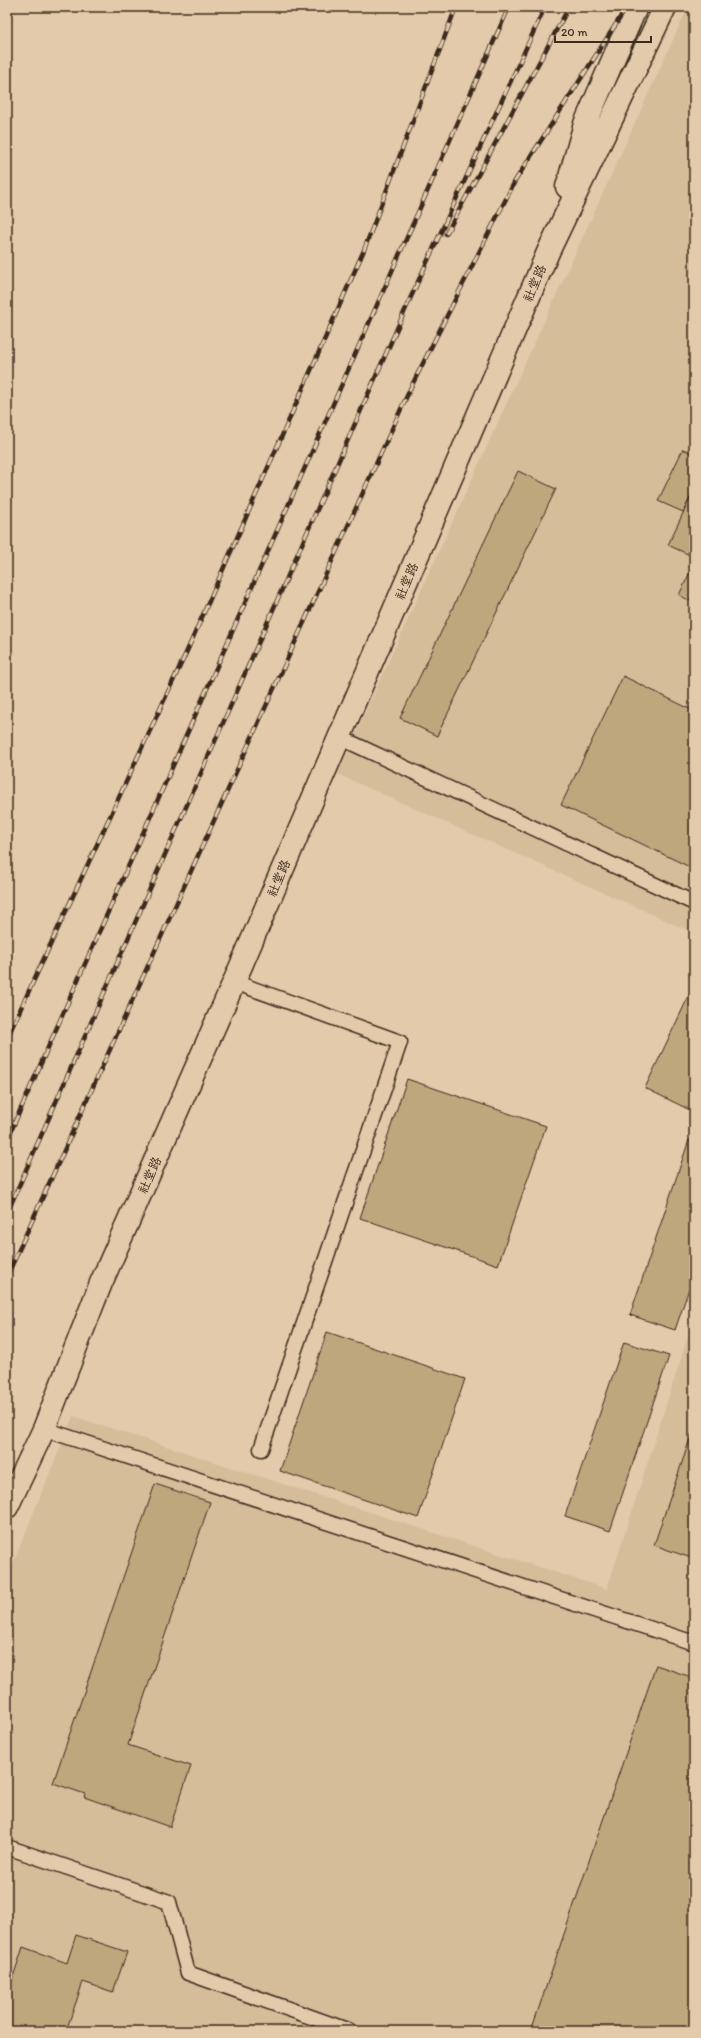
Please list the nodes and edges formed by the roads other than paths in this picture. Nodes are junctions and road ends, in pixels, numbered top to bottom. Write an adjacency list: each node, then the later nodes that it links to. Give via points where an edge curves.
1 (636, 7): 3 (main road, 社堂路, via 585,124)
2 (665, 7): 3 (main road, 社堂路)
3 (549, 250): 4 (main road, 社堂路)
4 (339, 737): 5 (lane); 6 (main road, 社堂路)
5 (694, 903)
6 (234, 982): 7 (main road, 社堂路, via 101,1283); 8 (lane, via 400,1042)
7 (44, 1429): 9 (main road, 社堂路); 10 (lane)
8 (261, 1449)
9 (7, 1507)
10 (694, 1643)
11 (7, 1847): 12 (lane, via 169,1902 188,1973)
12 (350, 2031)

